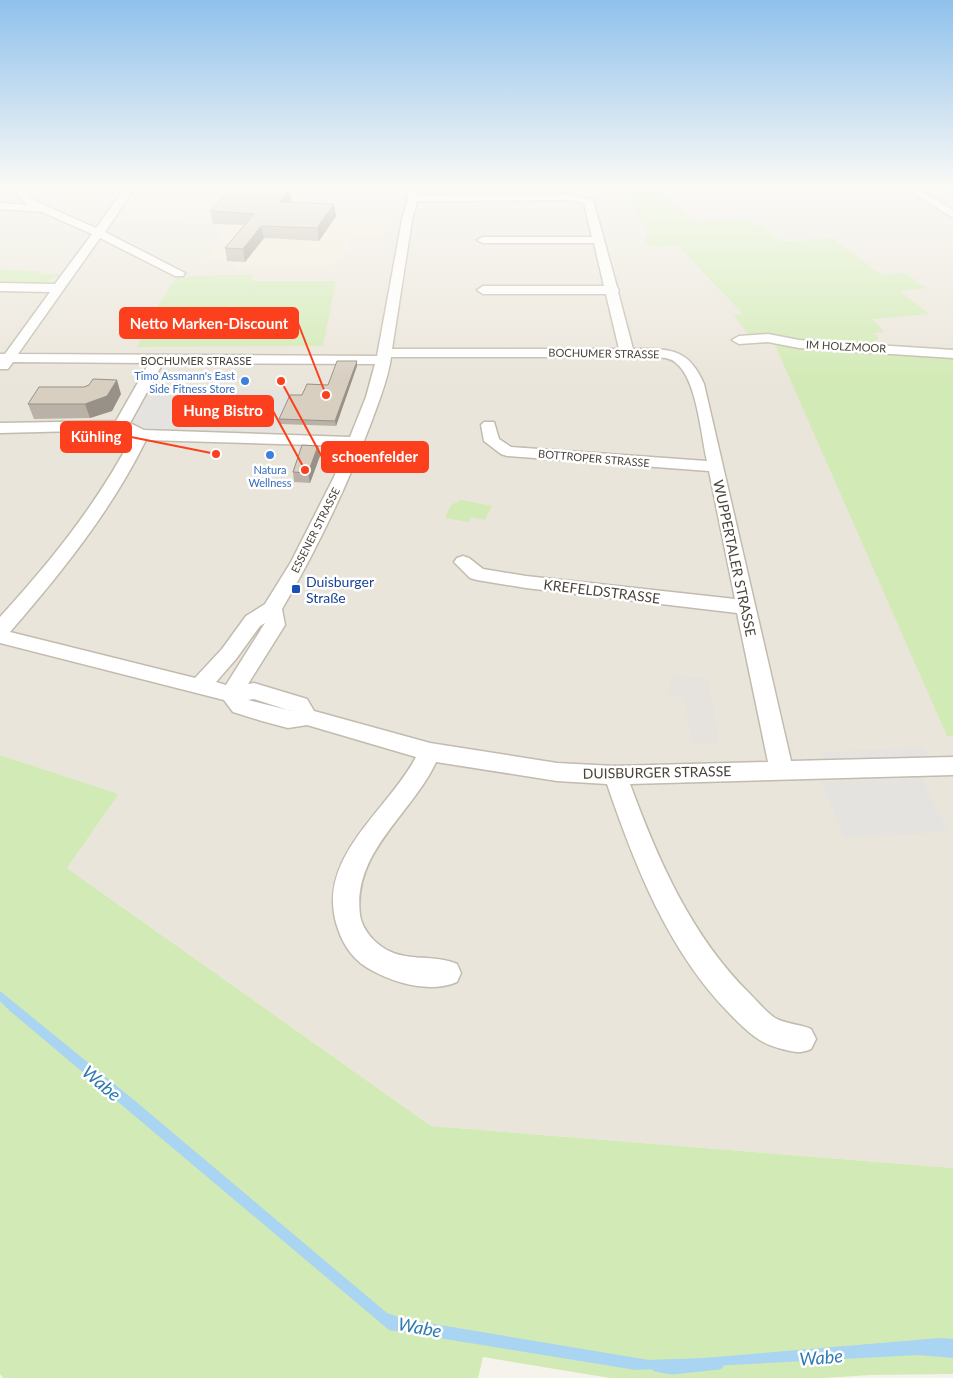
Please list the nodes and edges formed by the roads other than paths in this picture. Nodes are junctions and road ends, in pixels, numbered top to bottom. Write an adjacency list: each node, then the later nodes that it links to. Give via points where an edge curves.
1 (84, 253): 7 (street)
2 (138, 253): 5 (street)
3 (402, 253): 14 (street, ESSENER STRASSE)
4 (603, 253): 9 (street)
5 (179, 274)
6 (0, 287): 7 (street)
7 (58, 288): 15 (street)
8 (483, 290): 9 (street)
9 (613, 290): 11 (street)
10 (739, 340): 12 (street, IM HOLZMOOR, via 768,338 799,344)
11 (627, 352): 13 (street, BOCHUMER STRASSE); 14 (street, BOCHUMER STRASSE)
12 (953, 354)
13 (673, 355): 23 (street, WUPPERTALER STRASSE, via 685,363 692,374)
14 (385, 357): 16 (street, BOCHUMER STRASSE); 22 (street, ESSENER STRASSE)
15 (4, 358): 16 (street, BOCHUMER STRASSE); 17 (street)
16 (158, 360): 18 (street)
17 (0, 370)
18 (121, 425): 20 (street); 21 (street)
19 (489, 425): 23 (street, BOTTROPER STRASSE, via 492,441 507,450)
20 (0, 428)
21 (141, 435): 22 (street); 27 (street, via 115,483 80,534)
22 (356, 442): 26 (street, ESSENER STRASSE, via 323,518)
23 (716, 467): 25 (street, WUPPERTALER STRASSE)
24 (463, 562): 25 (street, KREFELDSTRASSE, via 477,574 526,582)
25 (745, 607): 33 (street, WUPPERTALER STRASSE)
26 (272, 609): 29 (street, ESSENER STRASSE, via 253,622); 30 (street, ESSENER STRASSE, via 275,625)
27 (0, 630)
28 (0, 636): 29 (street, DUISBURGER STRASSE)
29 (200, 686): 30 (street, DUISBURGER STRASSE)
30 (231, 694): 31 (street, DUISBURGER STRASSE, via 241,706 262,713 288,720 307,717)
31 (430, 752): 34 (street, DUISBURGER STRASSE, via 556,772); 35 (street, via 418,775 358,856 348,880 345,904 348,923 368,954 390,966 416,972)
32 (953, 766): 33 (street, DUISBURGER STRASSE)
33 (782, 770): 34 (street, DUISBURGER STRASSE)
34 (615, 775): 36 (street, via 634,830 657,880 706,968 732,998 768,1030)
35 (447, 973)
36 (801, 1039)

